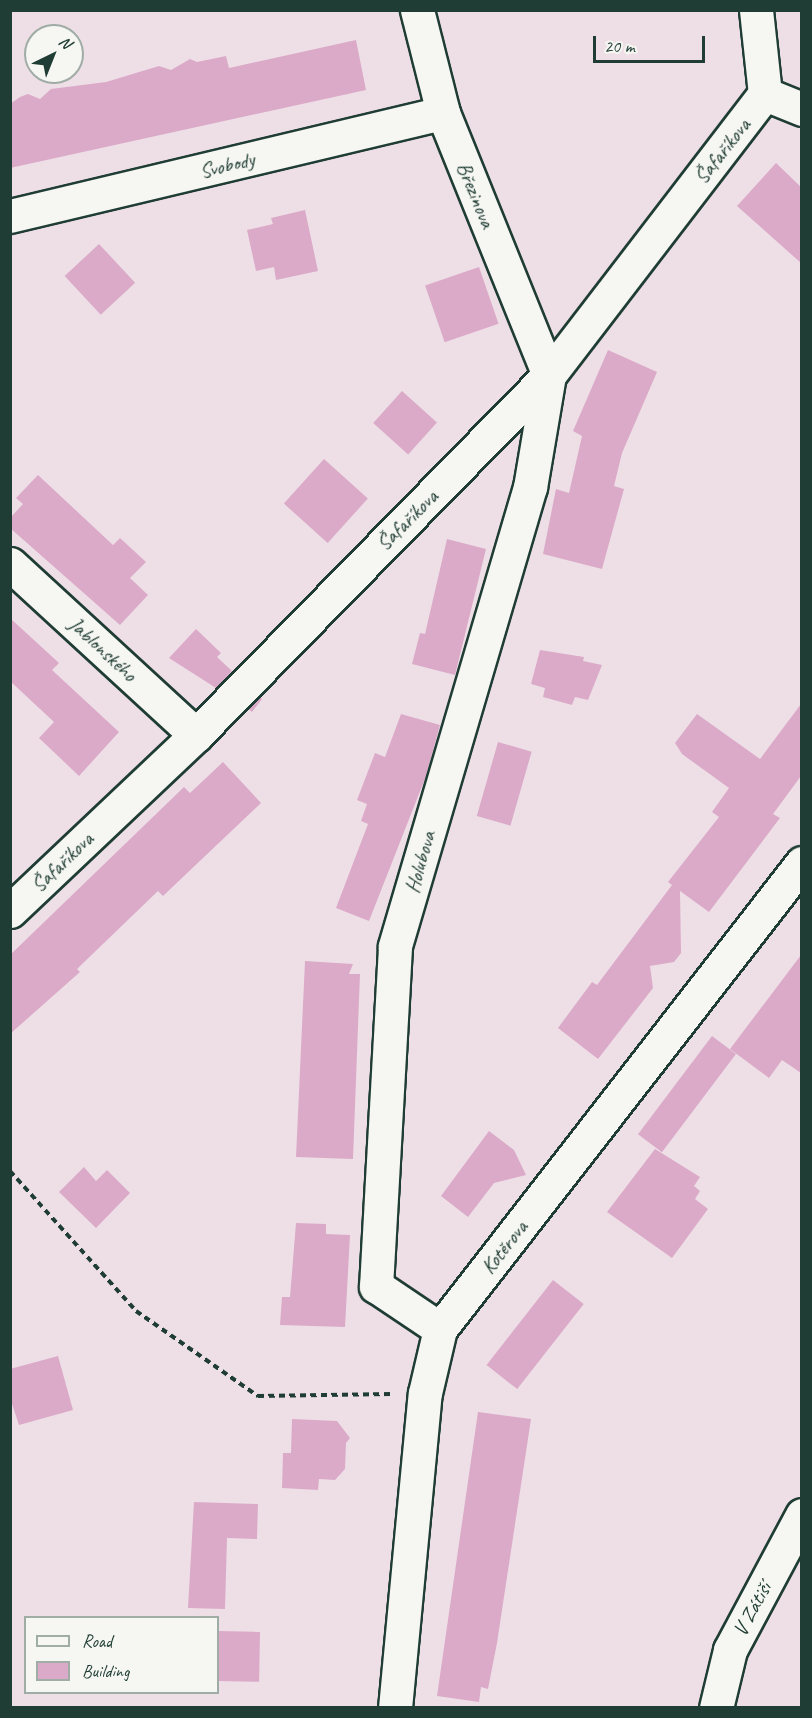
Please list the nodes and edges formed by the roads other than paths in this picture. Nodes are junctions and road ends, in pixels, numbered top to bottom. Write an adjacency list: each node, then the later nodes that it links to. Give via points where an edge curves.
1 (417, 10): 5 (street, Březinova)
2 (756, 10): 3 (street)
3 (765, 94): 4 (street); 7 (street, Šafaříkova)
4 (801, 109)
5 (442, 113): 6 (street, Svobody); 7 (street, Březinova)
6 (10, 216)
7 (549, 375): 9 (street, Šafaříkova); 12 (street, Holubova, via 530,487 395,947 376,1286)
8 (10, 564): 9 (street, Jablonského)
9 (196, 735): 11 (street, Šafaříkova)
10 (801, 863): 12 (street, Kotěrova)
11 (10, 911)
12 (440, 1329): 14 (street, Kotěrova, via 425,1393)
13 (801, 1515): 15 (street, V Zátiší, via 730,1650)
14 (395, 1707)
15 (716, 1707)

